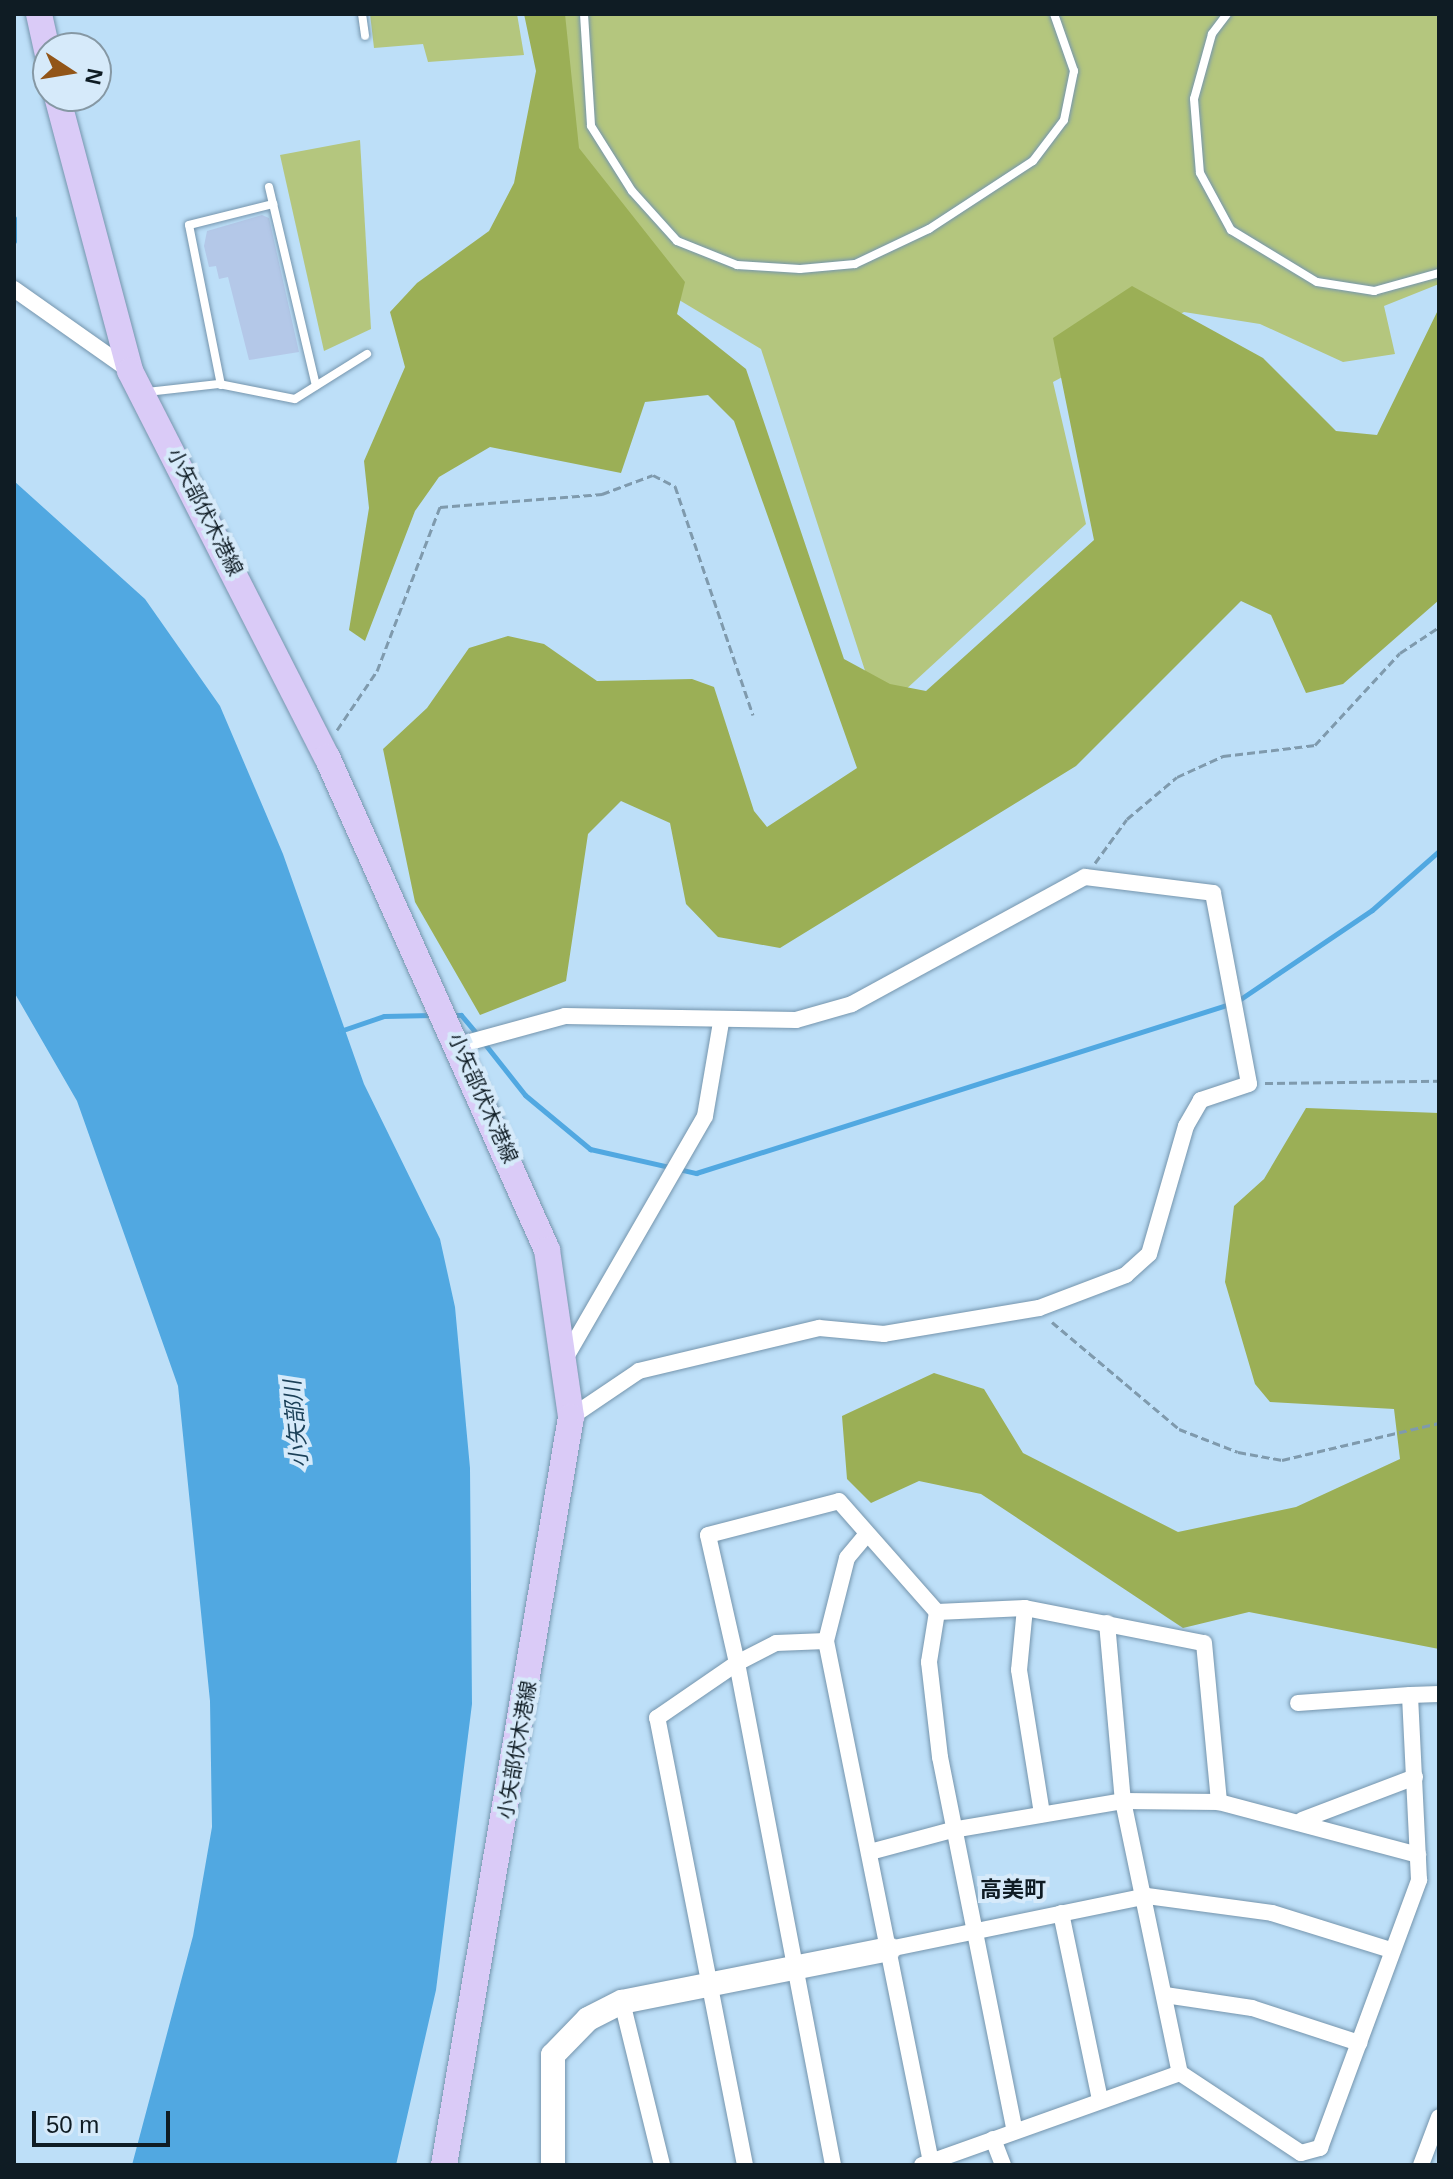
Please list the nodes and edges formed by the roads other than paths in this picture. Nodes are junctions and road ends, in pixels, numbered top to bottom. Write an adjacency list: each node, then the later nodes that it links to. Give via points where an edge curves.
1 (362, 14): 5 (lane)
2 (584, 14): 3 (lane, via 591,126 632,191 677,241 737,265 800,269 855,264 929,229 1033,161 1064,120 1074,71)
3 (1054, 14)
4 (1227, 14): 9 (lane, via 1212,34 1194,99 1200,173 1231,230 1317,282 1374,291)
5 (365, 36)
6 (61, 112): 12 (main road, 小矢部伏木港線)
7 (269, 187): 8 (lane)
8 (273, 204): 13 (lane, via 189,225); 14 (lane)
9 (1439, 273)
10 (14, 289): 12 (street)
11 (367, 354): 14 (lane)
12 (136, 382): 13 (lane); 16 (main road, 小矢部伏木港線, via 323,749)
13 (221, 385): 14 (lane, via 295,399)
14 (316, 386)
15 (721, 1022): 16 (street, via 565,1016); 17 (street, via 705,1116); 18 (street, via 796,1020 852,1004 1085,877 1213,893 1249,1084 1201,1100 1186,1126 1149,1254 1126,1275 1039,1308 884,1334 819,1328 639,1371)
16 (459, 1045): 17 (main road, 小矢部伏木港線, via 547,1250)
17 (566, 1357): 18 (main road, 小矢部伏木港線)
18 (571, 1417): 52 (main road, 小矢部伏木港線)
19 (867, 1534): 21 (street); 23 (street, via 847,1558); 24 (street, via 839,1501 708,1535)
20 (1025, 1608): 21 (street); 22 (street); 31 (street, via 1019,1670)
21 (937, 1612): 33 (street, via 929,1662)
22 (1107, 1623): 29 (street); 30 (street, via 1204,1643)
23 (826, 1641): 24 (street, via 776,1643); 34 (street)
24 (737, 1663): 41 (street); 42 (street, via 657,1718)
25 (1439, 1694): 26 (street)
26 (1410, 1695): 27 (street); 28 (street)
27 (1298, 1703)
28 (1415, 1777): 32 (street); 35 (street)
29 (1123, 1801): 30 (street); 31 (street); 36 (street)
30 (1219, 1802): 32 (street)
31 (1042, 1814): 33 (street)
32 (1302, 1820): 35 (street)
33 (952, 1830): 34 (street); 38 (street)
34 (870, 1852): 39 (street)
35 (1418, 1855): 40 (street, via 1419,1880)
36 (1147, 1896): 37 (street); 40 (street, via 1272,1913); 43 (street)
37 (1061, 1913): 38 (street); 47 (street)
38 (977, 1930): 39 (street); 49 (street)
39 (889, 1949): 41 (street); 51 (street)
40 (1391, 1950): 45 (street)
41 (797, 1967): 42 (street); 56 (street)
42 (710, 1984): 44 (street); 55 (street)
43 (1165, 1995): 45 (street, via 1252,2008); 46 (street)
44 (622, 2002): 53 (street, via 588,2019 553,2055); 54 (street)
45 (1359, 2043): 46 (street, via 1320,2148 1301,2153)
46 (1180, 2073): 47 (street)
47 (1100, 2099): 49 (street)
48 (1439, 2117): 58 (street)
49 (1014, 2129): 50 (street)
50 (993, 2139): 51 (street); 57 (street)
51 (927, 2163)
52 (444, 2165)
53 (553, 2165)
54 (662, 2165)
55 (745, 2165)
56 (833, 2165)
57 (1003, 2165)
58 (1421, 2165)

